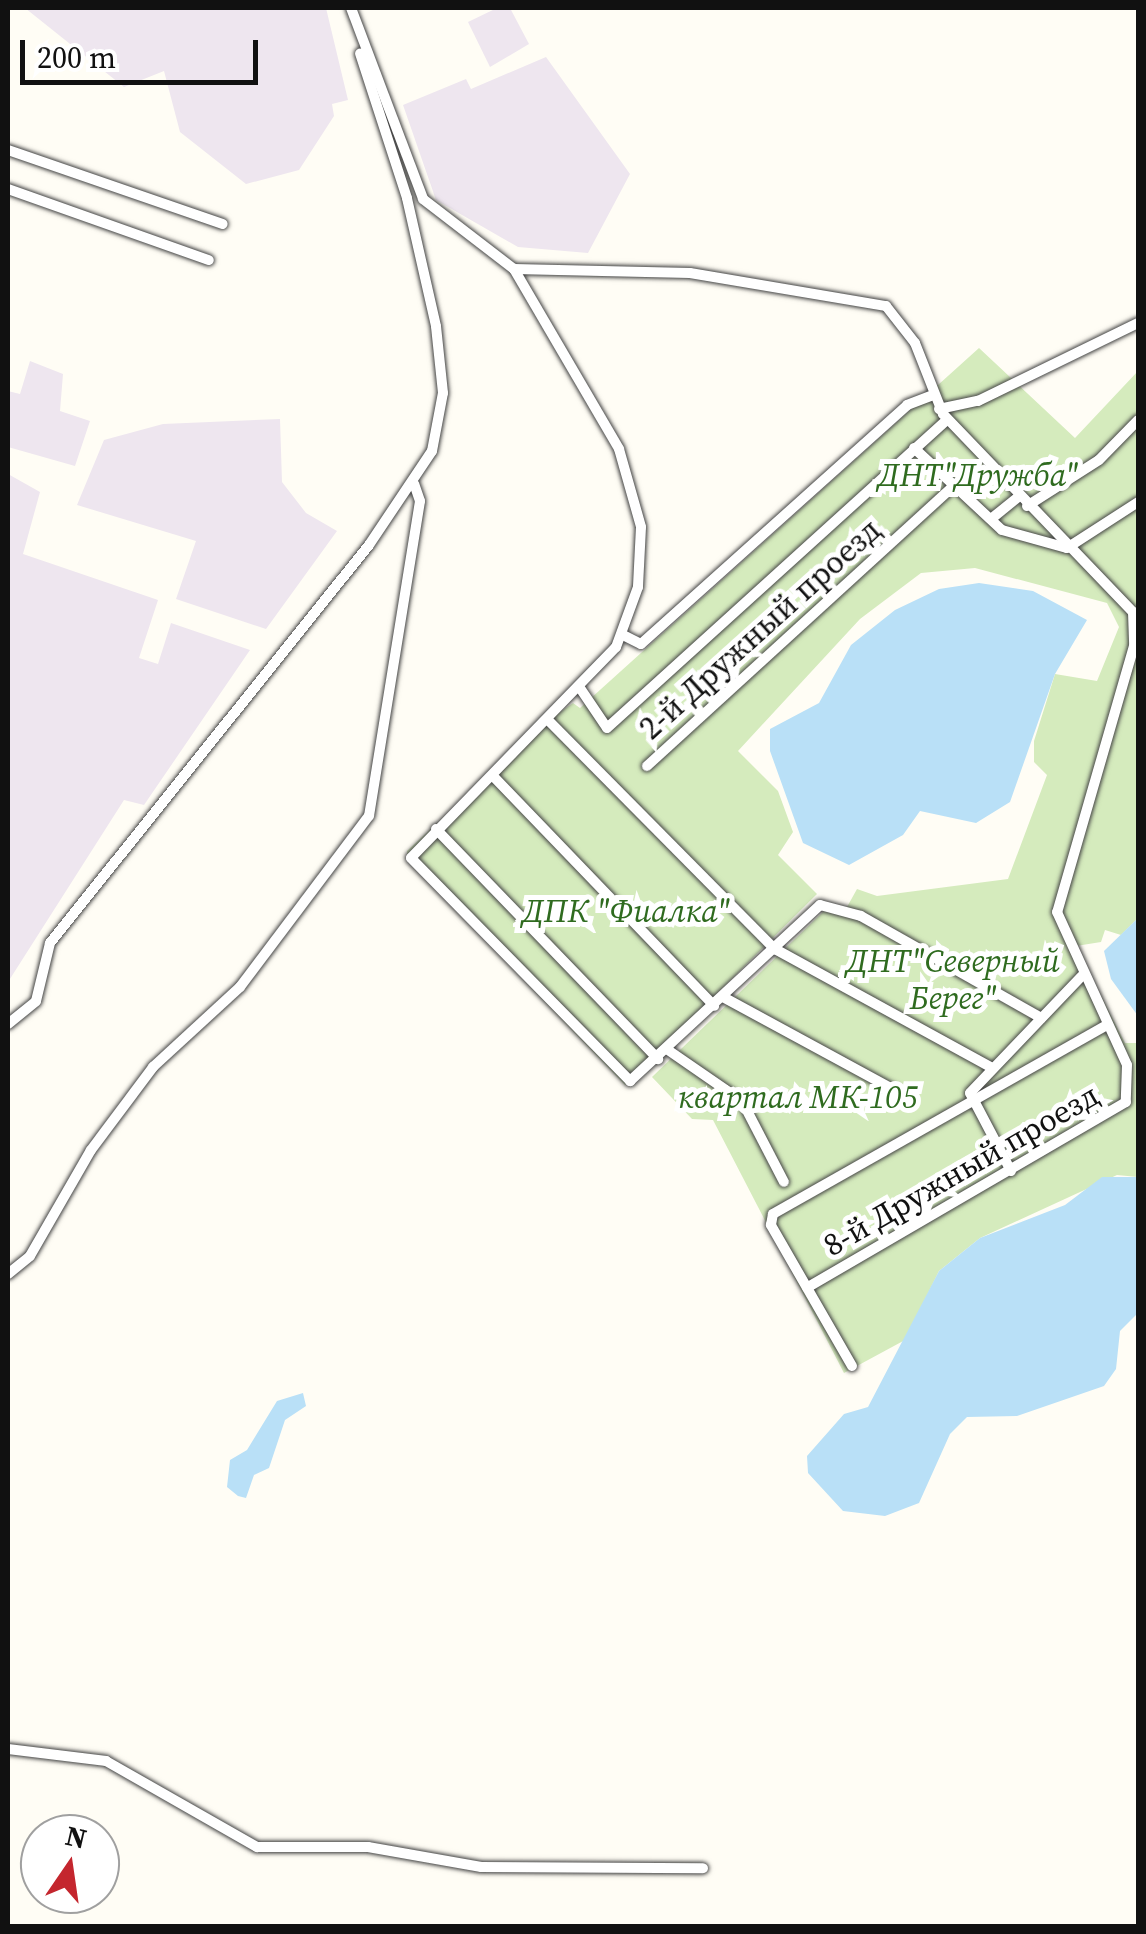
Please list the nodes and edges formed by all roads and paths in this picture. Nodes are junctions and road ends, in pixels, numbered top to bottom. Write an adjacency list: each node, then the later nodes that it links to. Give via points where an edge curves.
1 (350, 8): 2 (street)
2 (358, 42): 7 (street, via 427,206); 14 (street, via 407,198 441,358 440,425)
3 (8, 150): 5 (street)
4 (8, 188): 6 (street)
5 (223, 224)
6 (210, 260)
7 (514, 269): 9 (street, via 690,273 876,301 915,342); 20 (street, via 634,488 642,558)
8 (1138, 323): 10 (street, via 988,396)
9 (933, 395): 10 (street); 20 (street, via 907,405 641,644)
10 (939, 409): 11 (street)
11 (947, 420): 13 (street); 16 (street)
12 (1138, 420): 16 (street, via 1099,460)
13 (914, 448): 15 (street); 21 (street, via 606,728)
14 (414, 484): 31 (street, via 50,943 36,1001); 40 (street, via 420,502 370,816 240,987 154,1067 92,1150 30,1256)
15 (951, 488): 18 (street); 23 (street, 2-й Дружный проезд)
16 (1023, 501): 18 (street); 19 (street)
17 (1138, 502): 19 (street)
18 (991, 519): 19 (street, via 1007,532)
19 (1068, 548): 27 (street, via 1130,605 1134,646 1057,904)
20 (623, 635): 21 (street)
21 (580, 688): 22 (street)
22 (550, 722): 24 (street); 26 (street)
23 (647, 766)
24 (492, 776): 25 (street); 29 (street)
25 (436, 829): 34 (street); 34 (street, via 411,858 626,1079 637,1079)
26 (775, 949): 28 (street); 30 (street, via 820,906 861,916); 35 (street)
27 (1082, 976): 30 (street); 32 (street)
28 (723, 997): 29 (street); 36 (street)
29 (714, 1006): 33 (street)
30 (1041, 1018): 35 (street)
31 (8, 1024)
32 (1106, 1025): 37 (street); 38 (street, 8-й Дружный проезд, via 1130,1087 1119,1108)
33 (668, 1050): 34 (street); 39 (street, via 742,1101)
34 (658, 1059)
35 (992, 1068): 37 (street, via 972,1089)
36 (900, 1092)
37 (971, 1102): 38 (street); 41 (street, via 773,1214 771,1224)
38 (1010, 1171): 41 (street, 8-й Дружный проезд)
39 (784, 1182)
40 (8, 1274)
41 (807, 1288): 42 (street)
42 (852, 1366)
43 (8, 1749): 44 (street, via 106,1760 257,1848 368,1848 481,1867)
44 (703, 1868)

